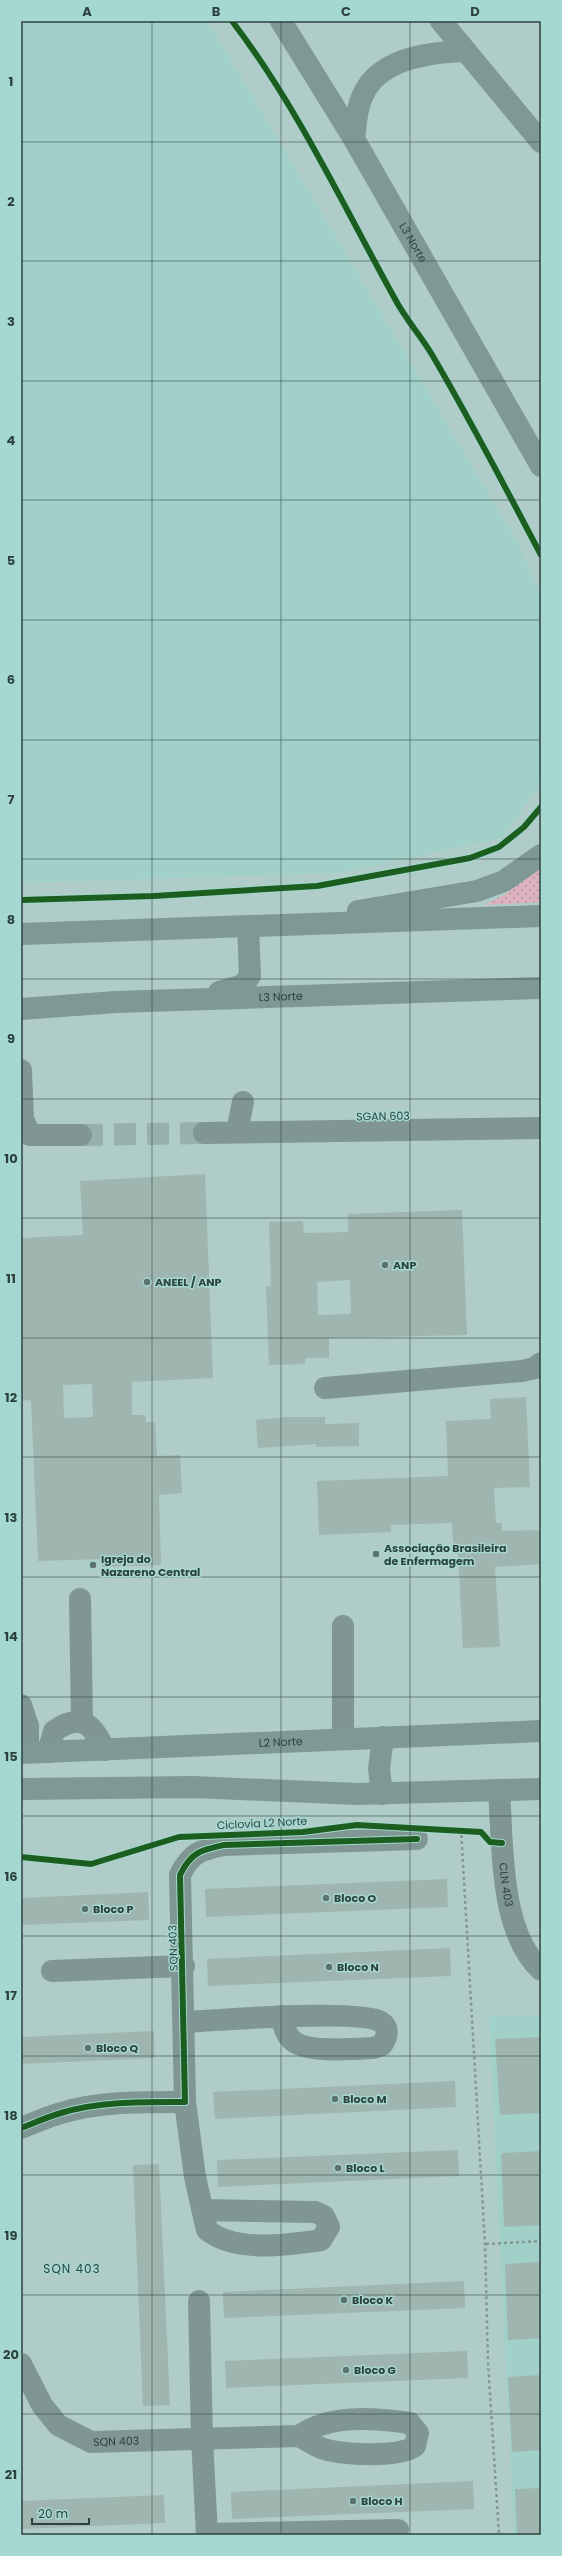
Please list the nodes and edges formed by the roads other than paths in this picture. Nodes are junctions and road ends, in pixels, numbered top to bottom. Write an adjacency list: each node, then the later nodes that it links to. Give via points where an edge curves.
1 (281, 21): 4 (main road, L3 Norte)
2 (440, 21): 3 (main road)
3 (466, 51): 4 (main road, via 436,52 399,62 376,77 366,88 358,109); 5 (main road)
4 (354, 139): 6 (main road, L3 Norte)
5 (541, 142)
6 (541, 466)
7 (541, 855): 9 (main road, via 504,881 477,891 356,911)
8 (541, 916): 9 (main road)
9 (299, 925): 10 (main road)
10 (248, 926): 11 (main road); 13 (main road, via 250,976 244,985)
11 (21, 934)
12 (541, 988): 13 (main road, L3 Norte)
13 (192, 1000): 14 (main road, L3 Norte)
14 (21, 1009)
15 (22, 1073): 20 (street, via 23,1119 30,1135)
16 (541, 1114): 17 (street, SGAN 603)
17 (240, 1117): 18 (street, SGAN 603); 19 (street, SGAN 603)
18 (541, 1128)
19 (204, 1133)
20 (81, 1136)
21 (541, 1363): 22 (street, via 535,1368 522,1371)
22 (325, 1388)
23 (80, 1599): 26 (street)
24 (343, 1626): 29 (street)
25 (21, 1705): 31 (street, via 28,1726)
26 (82, 1722): 30 (street, via 94,1729); 31 (street, via 66,1723)
27 (541, 1731): 28 (main road, L2 Norte)
28 (383, 1737): 29 (main road, L2 Norte); 35 (main road, via 379,1769)
29 (343, 1739): 30 (main road, L2 Norte)
30 (105, 1750): 31 (main road, L2 Norte)
31 (32, 1752)
32 (21, 1789): 35 (main road, via 193,1787)
33 (541, 1789): 34 (main road)
34 (499, 1791): 35 (main road); 38 (street, CLN 403, via 509,1907 518,1938 532,1962)
35 (382, 1794)
36 (417, 1839): 37 (street, SQN 403, via 224,1844 202,1850 187,1860 180,1875)
37 (184, 1966): 39 (street, SQN 403); 41 (street, SQN 403)
38 (541, 1970)
39 (52, 1971)
40 (281, 2016): 40 (street, via 377,2019 386,2027 388,2033 382,2045 357,2049 312,2048 294,2042 287,2035); 41 (street)
41 (185, 2022): 42 (street, SQN 403)
42 (185, 2102): 43 (street, via 126,2102 86,2107); 44 (street, SQN 403)
43 (21, 2128)
44 (202, 2210): 44 (street, SQN 403, via 315,2212 324,2216 329,2228 321,2240 255,2245 222,2240 215,2236 207,2230)
45 (199, 2301): 48 (street)
46 (21, 2364): 48 (street, SQN 403, via 42,2405 58,2425 77,2437 91,2442)
47 (299, 2436): 47 (street, SQN 403, via 322,2448 347,2453 400,2452 415,2446 418,2433 410,2423 388,2420 324,2423); 48 (street, SQN 403)
48 (202, 2439): 50 (street)
49 (398, 2530): 50 (street)
50 (207, 2534)

